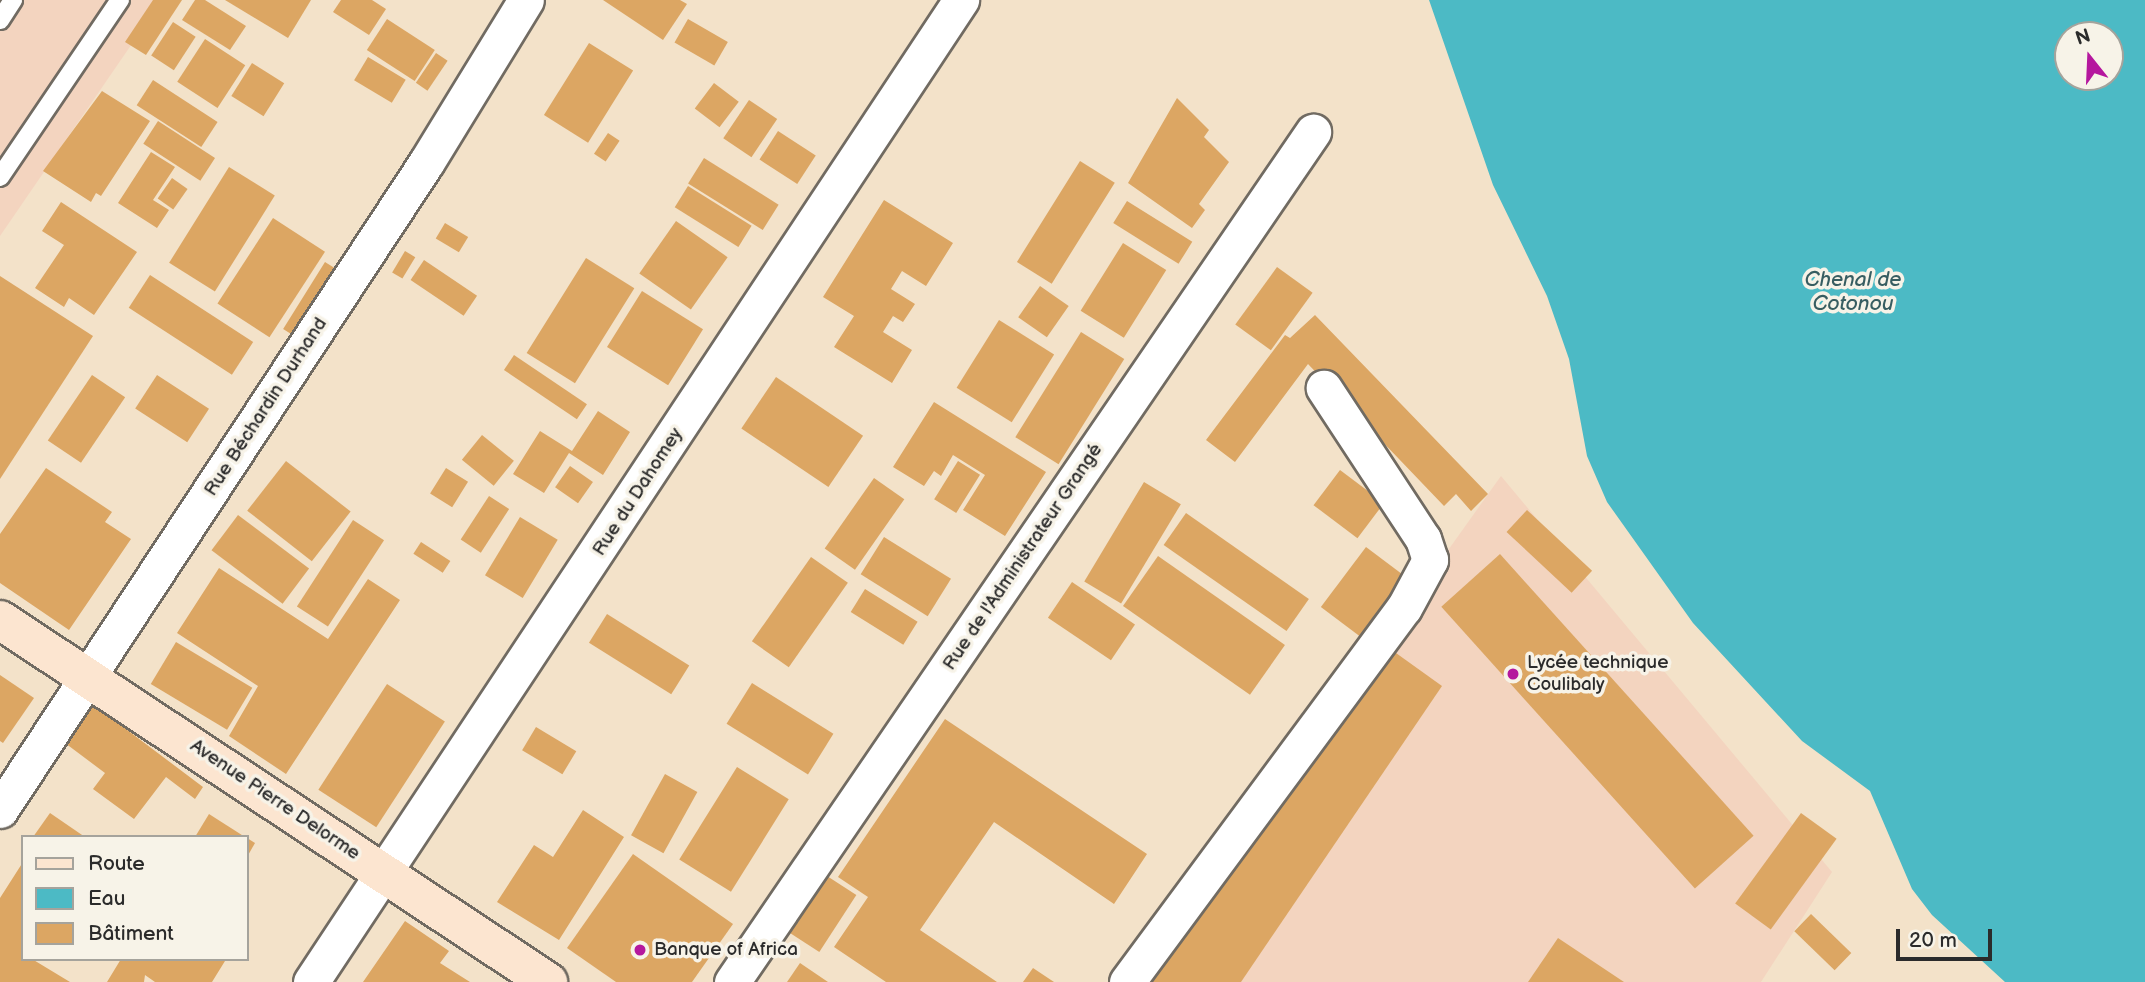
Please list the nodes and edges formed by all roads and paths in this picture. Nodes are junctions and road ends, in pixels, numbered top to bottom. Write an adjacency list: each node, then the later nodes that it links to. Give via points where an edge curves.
1 (13, 0): 5 (lane)
2 (120, 0): 7 (lane)
3 (526, 0): 10 (street, Rue Béchardin Durhand, via 419,174)
4 (961, 0): 12 (street, Rue du Dahomey)
5 (0, 20)
6 (1313, 132): 15 (street, Rue de l'Administrateur Grangé)
7 (0, 177)
8 (1324, 388): 16 (street, via 1423,539 1430,561 1424,579 1375,648)
9 (0, 620): 10 (main road, Avenue Pierre Delorme)
10 (88, 677): 11 (street, Rue Béchardin Durhand); 12 (main road, Avenue Pierre Delorme)
11 (0, 810)
12 (386, 876): 13 (street, Rue du Dahomey); 14 (main road, Avenue Pierre Delorme)
13 (311, 982)
14 (548, 982)
15 (732, 982)
16 (1127, 982)

